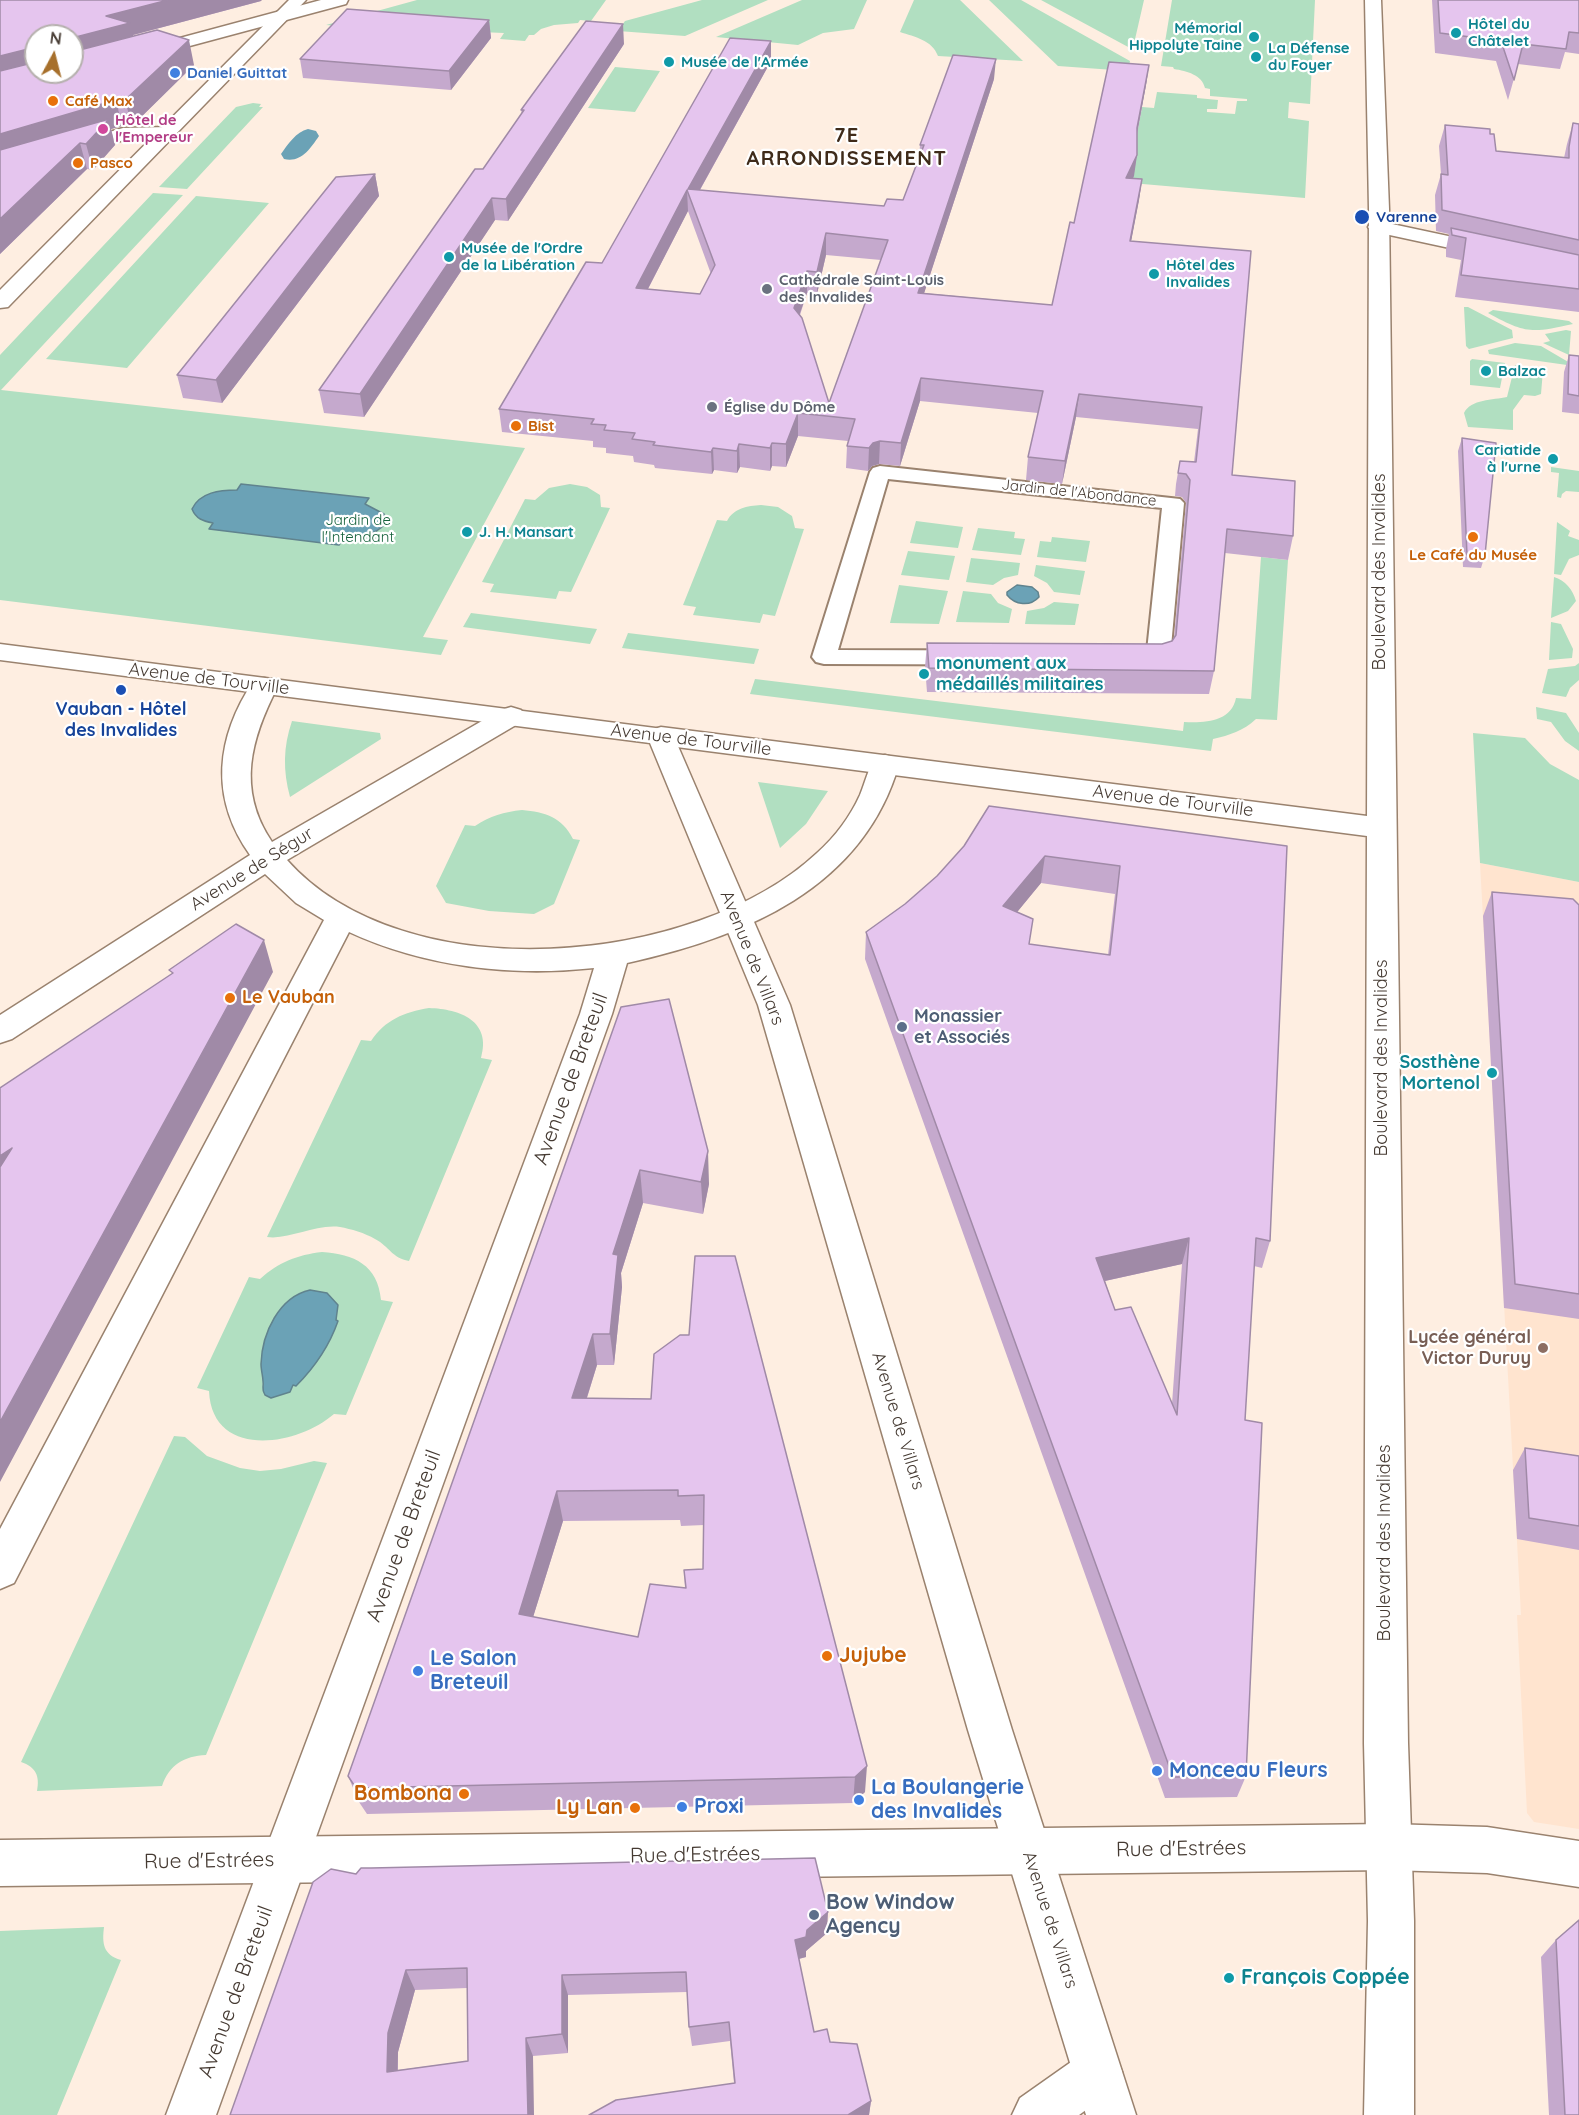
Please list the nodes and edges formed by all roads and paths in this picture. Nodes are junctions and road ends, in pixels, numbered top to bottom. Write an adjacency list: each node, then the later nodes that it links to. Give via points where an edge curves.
1 (298, 0): 4 (main road)
2 (340, 0): 4 (main road)
3 (1373, 0): 8 (main road, Boulevard des Invalides)
4 (284, 15): 5 (main road); 6 (main road)
5 (84, 69)
6 (168, 133): 7 (main road, via 123,134); 10 (main road)
7 (0, 170)
8 (1378, 227): 9 (main road); 17 (main road, Boulevard des Invalides)
9 (1579, 270)
10 (0, 302)
11 (880, 472): 11 (street, Jardin de l'Abondance, via 824,657 1158,658 1173,503)
12 (0, 652): 13 (main road, Avenue de Tourville)
13 (264, 686): 14 (main road, Avenue de Tourville); 18 (main road, via 247,716 238,746 236,774 246,825)
14 (511, 716): 15 (main road, Avenue de Tourville); 18 (main road, Avenue de Ségur)
15 (661, 736): 16 (main road, Avenue de Tourville); 20 (main road, Avenue de Villars)
16 (885, 765): 17 (main road, Avenue de Tourville); 20 (main road, via 872,803 846,841 787,892)
17 (1381, 828): 24 (main road, Boulevard des Invalides)
18 (267, 858): 19 (main road, via 300,891); 22 (main road, Avenue de Ségur)
19 (341, 918): 21 (main road, via 399,941 465,956 539,961); 23 (main road)
20 (737, 919): 21 (main road, via 678,941); 25 (main road, Avenue de Villars, via 774,1005)
21 (614, 955): 26 (main road, Avenue de Breteuil, via 596,1014)
22 (0, 1031)
23 (0, 1570)
24 (1389, 1847): 25 (main road, Rue d'Estrées); 28 (main road, Rue d'Estrées, via 1487,1850); 32 (main road, Boulevard des Invalides)
25 (1028, 1852): 26 (main road, Rue d'Estrées); 29 (main road, Avenue de Villars)
26 (286, 1860): 27 (main road, Rue d'Estrées); 30 (main road, Avenue de Breteuil)
27 (0, 1863)
28 (1579, 1864)
29 (1105, 2094): 31 (main road)
30 (191, 2115)
31 (1036, 2115)
32 (1389, 2115)

